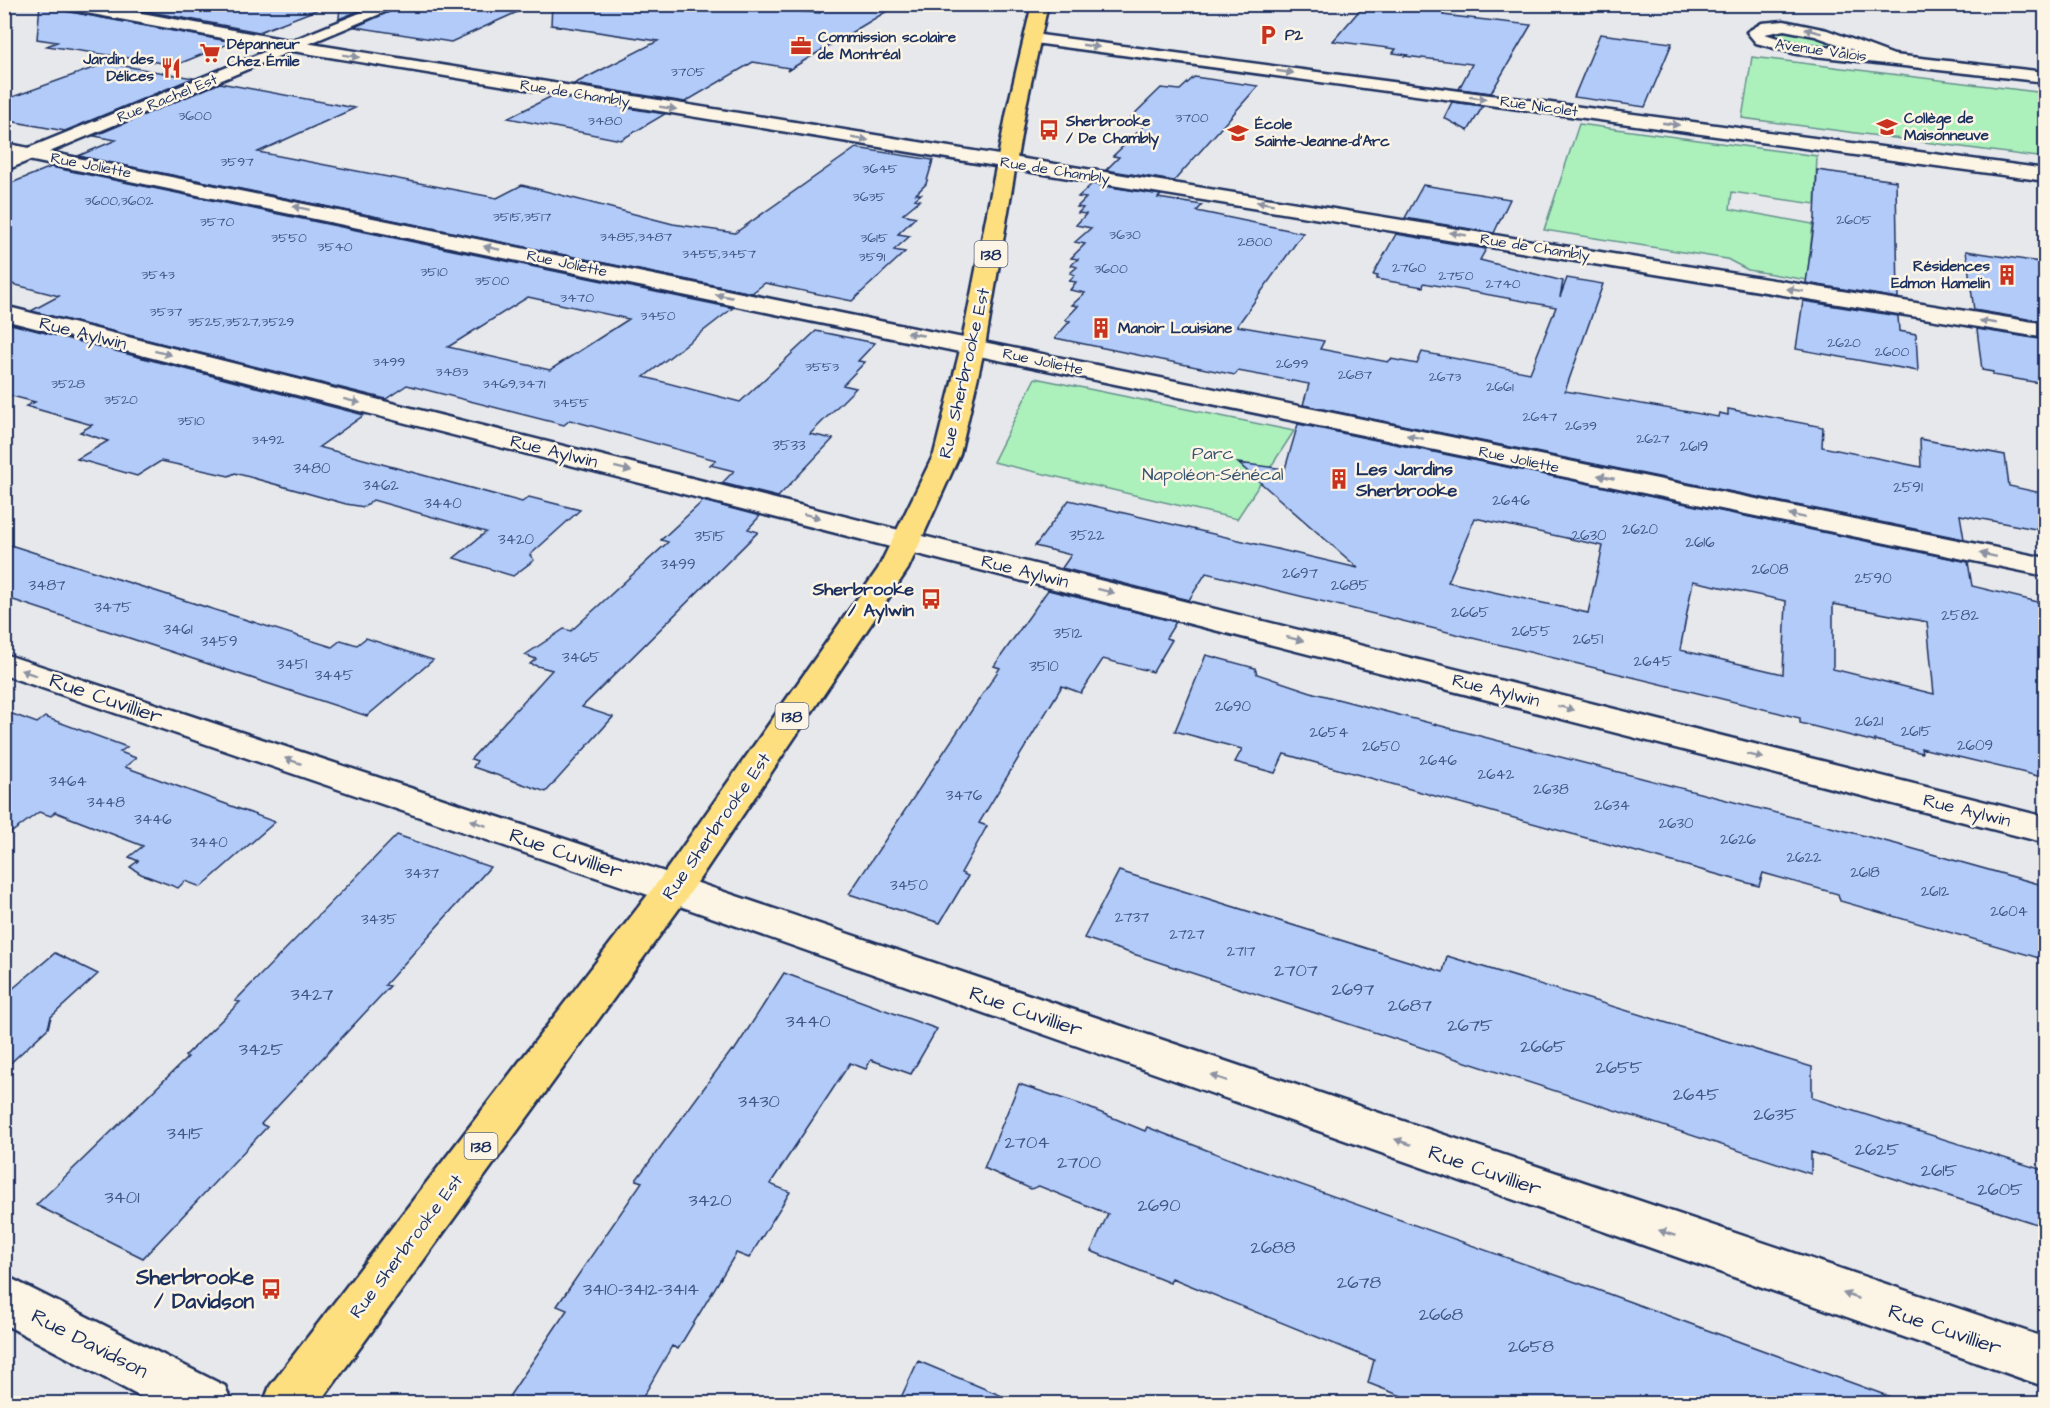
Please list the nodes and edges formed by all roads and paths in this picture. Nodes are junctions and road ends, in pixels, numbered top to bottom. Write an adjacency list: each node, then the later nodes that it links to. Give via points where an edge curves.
1 (65, 4): 5 (street, Rue de Chambly)
2 (397, 4): 5 (street, Rue Rachel Est)
3 (1040, 4): 4 (main road, Rue Sherbrooke Est / 138)
4 (1033, 39): 10 (main road, Rue Sherbrooke Est / 138); 12 (street, Rue Nicolet, one-way to 12)
5 (293, 46): 9 (street, Rue Rachel Est); 10 (street, Rue de Chambly, one-way to 10)
6 (1888, 58): 6 (street, Avenue Valois, one-way to 6, via 1804,29 1769,27 1755,32 1762,40 1785,47); 7 (street, Avenue Valois)
7 (2046, 77)
8 (4, 149): 9 (street, Rue Joliette)
9 (33, 154): 11 (street, Rue Rachel Est); 15 (street, Rue Joliette, one-way to 9)
10 (1008, 162): 14 (street, Rue de Chambly, one-way to 10); 15 (main road, Rue Sherbrooke Est / 138)
11 (4, 165)
12 (2046, 175)
13 (4, 313): 16 (street, Rue Aylwin, one-way to 16)
14 (2046, 331)
15 (973, 346): 16 (main road, Rue Sherbrooke Est / 138, via 947,454); 17 (street, Rue Joliette, one-way to 15)
16 (907, 541): 19 (street, Rue Aylwin, one-way to 19); 20 (main road, Rue Sherbrooke Est / 138, via 893,569)
17 (2046, 567)
18 (4, 664): 20 (street, Rue Cuvillier, one-way to 18)
19 (2046, 830)
20 (673, 889): 22 (street, Rue Cuvillier, one-way to 20); 24 (main road, Rue Sherbrooke Est / 138)
21 (4, 1298): 23 (street, Rue Davidson)
22 (2046, 1364)
23 (207, 1404)
24 (288, 1404)

